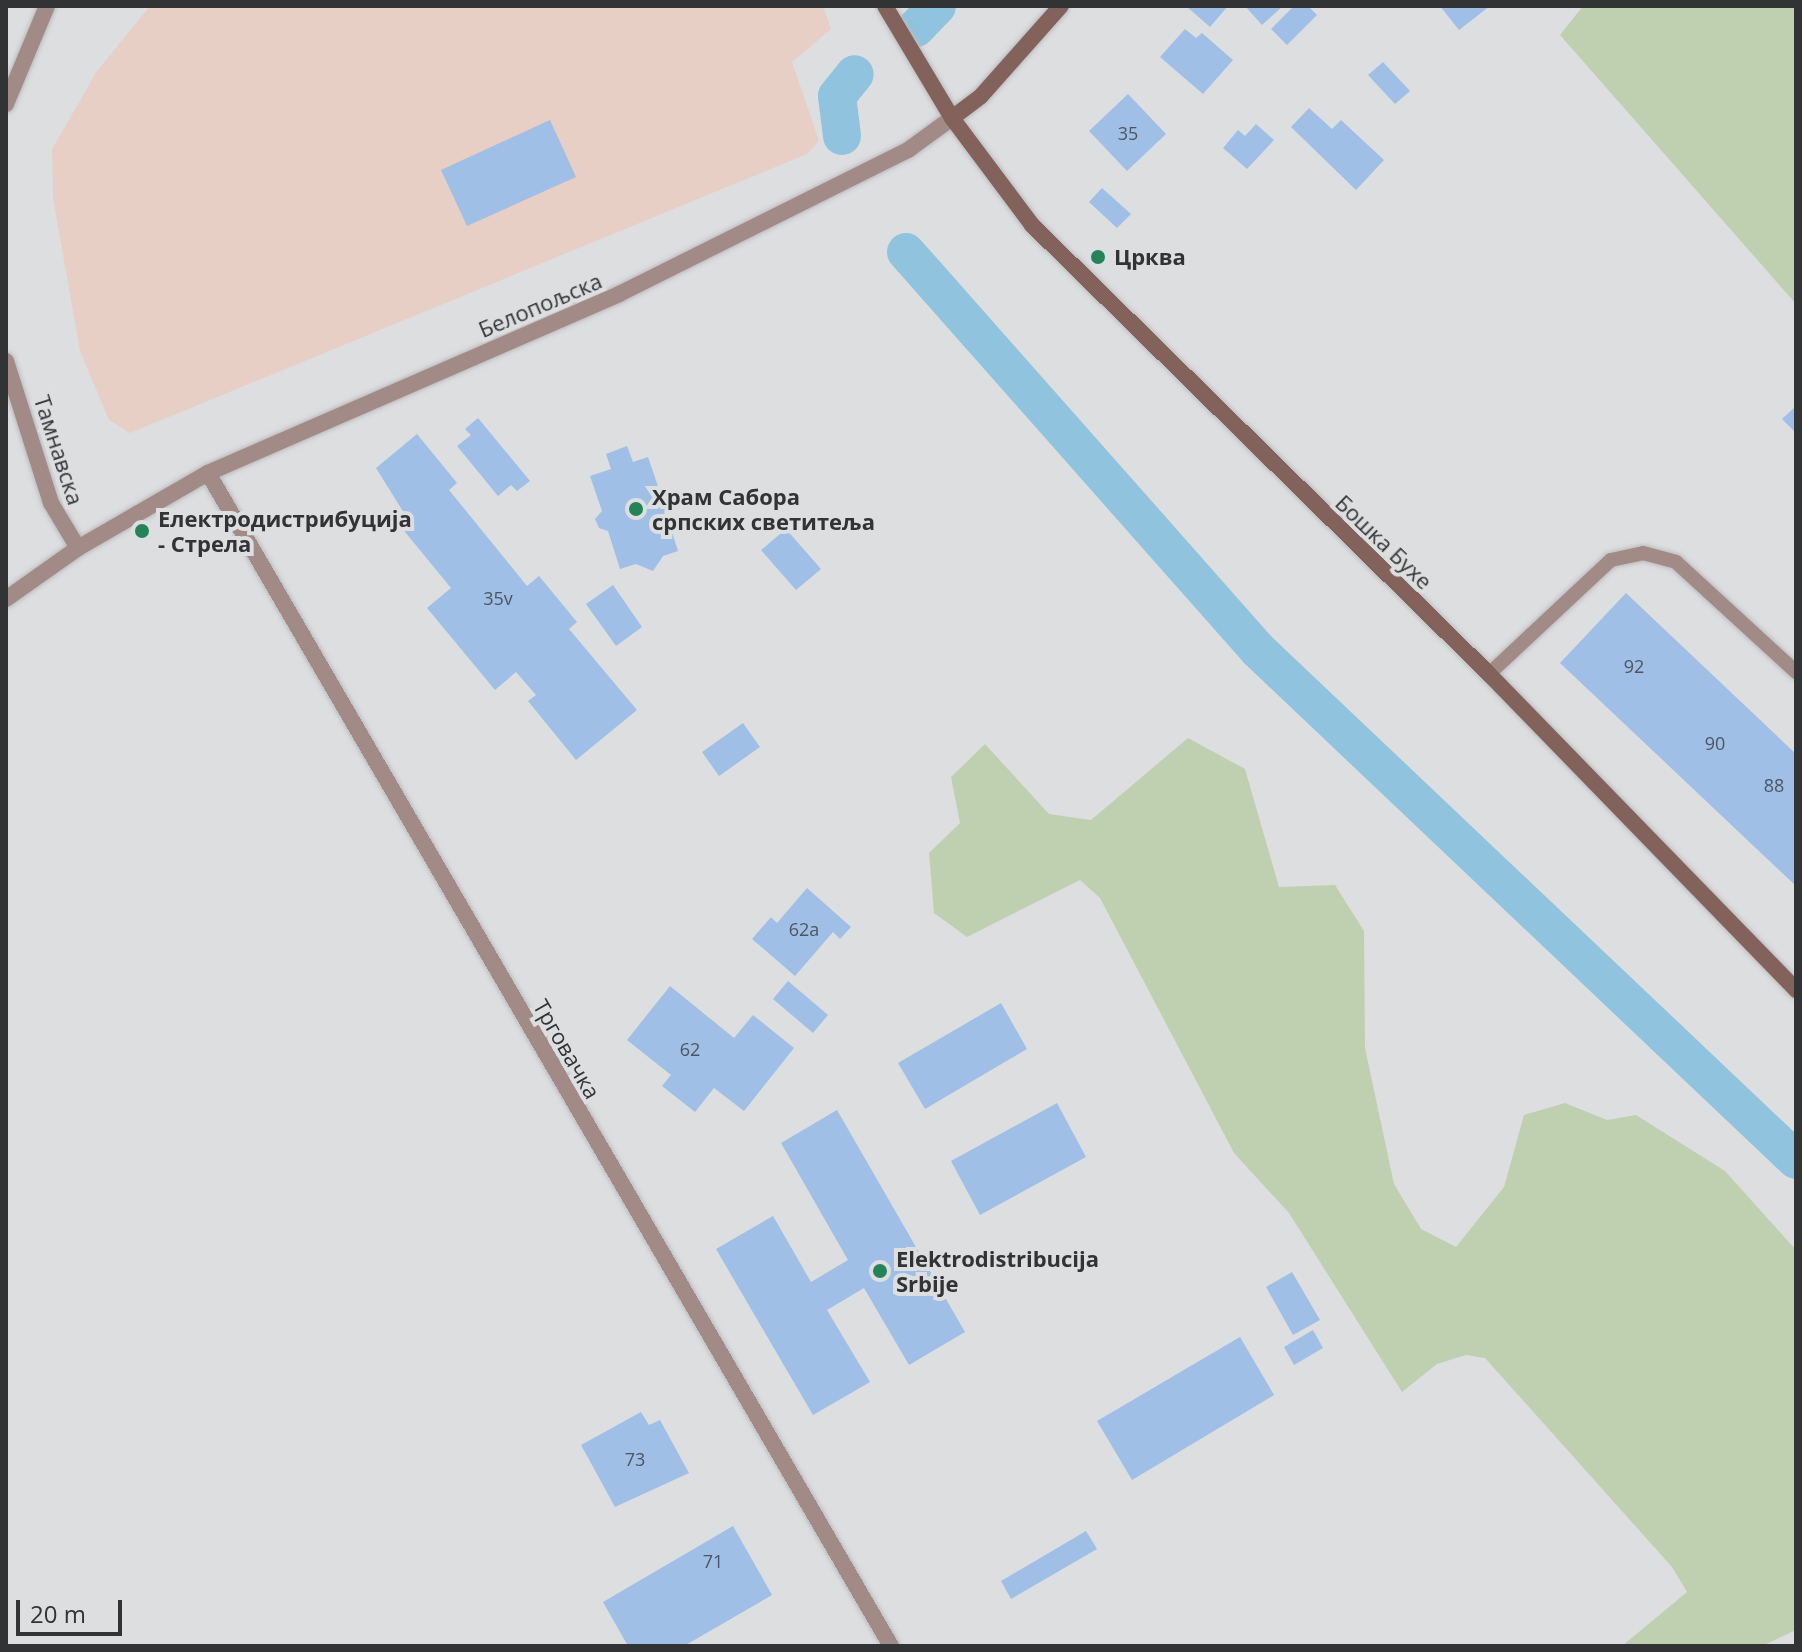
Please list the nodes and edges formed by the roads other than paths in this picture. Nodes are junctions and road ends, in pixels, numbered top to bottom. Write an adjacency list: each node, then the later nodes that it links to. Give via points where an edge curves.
1 (47, 6): 4 (street)
2 (885, 6): 5 (main road, Бошка Бухе)
3 (1061, 6): 5 (main road, Белопољска, via 981,96)
4 (6, 104)
5 (952, 118): 7 (street, Белопољска, via 908,150 619,294); 11 (main road, Бошка Бухе, via 1032,225)
6 (6, 361): 8 (street, Тамнавска, via 51,503)
7 (208, 473): 8 (street, Белопољска); 13 (street, Трговачка)
8 (78, 548): 9 (street, Белопољска)
9 (6, 599)
10 (1796, 672): 11 (lane, via 1676,562 1643,553 1611,560)
11 (1489, 674): 12 (main road, Бошка Бухе)
12 (1796, 990)
13 (891, 1646)

